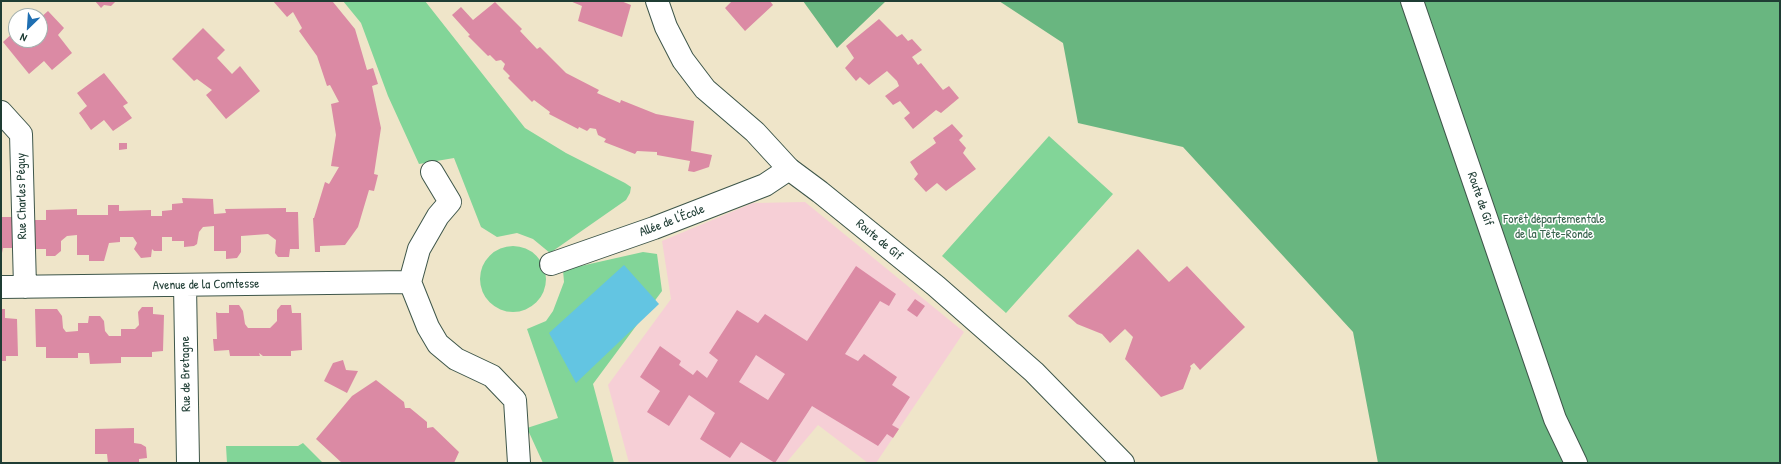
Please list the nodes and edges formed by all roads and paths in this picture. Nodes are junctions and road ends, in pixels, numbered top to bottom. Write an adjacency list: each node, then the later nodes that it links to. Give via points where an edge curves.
1 (657, 1): 4 (street, Route de Gif, via 666,27 683,60 705,89 755,132)
2 (1412, 1): 16 (street, Route de Gif, via 1555,419)
3 (1, 112): 10 (street, Rue Charles Péguy, via 21,134)
4 (789, 169): 6 (street, Allée de l'École, via 765,185); 15 (street, Route de Gif, via 936,286 1004,345)
5 (432, 172): 7 (street, via 450,202 438,216 419,249)
6 (551, 264)
7 (410, 282): 8 (street, Avenue de la Comtesse); 11 (street, via 428,327 438,344 456,359 492,376 515,400)
8 (185, 285): 10 (street, Avenue de la Comtesse); 12 (street, Rue de Bretagne)
9 (1, 287): 10 (street, Avenue de la Comtesse)
10 (25, 287)
11 (518, 453): 13 (street); 14 (street)
12 (188, 463)
13 (508, 463)
14 (528, 463)
15 (1123, 463)
16 (1576, 463)

